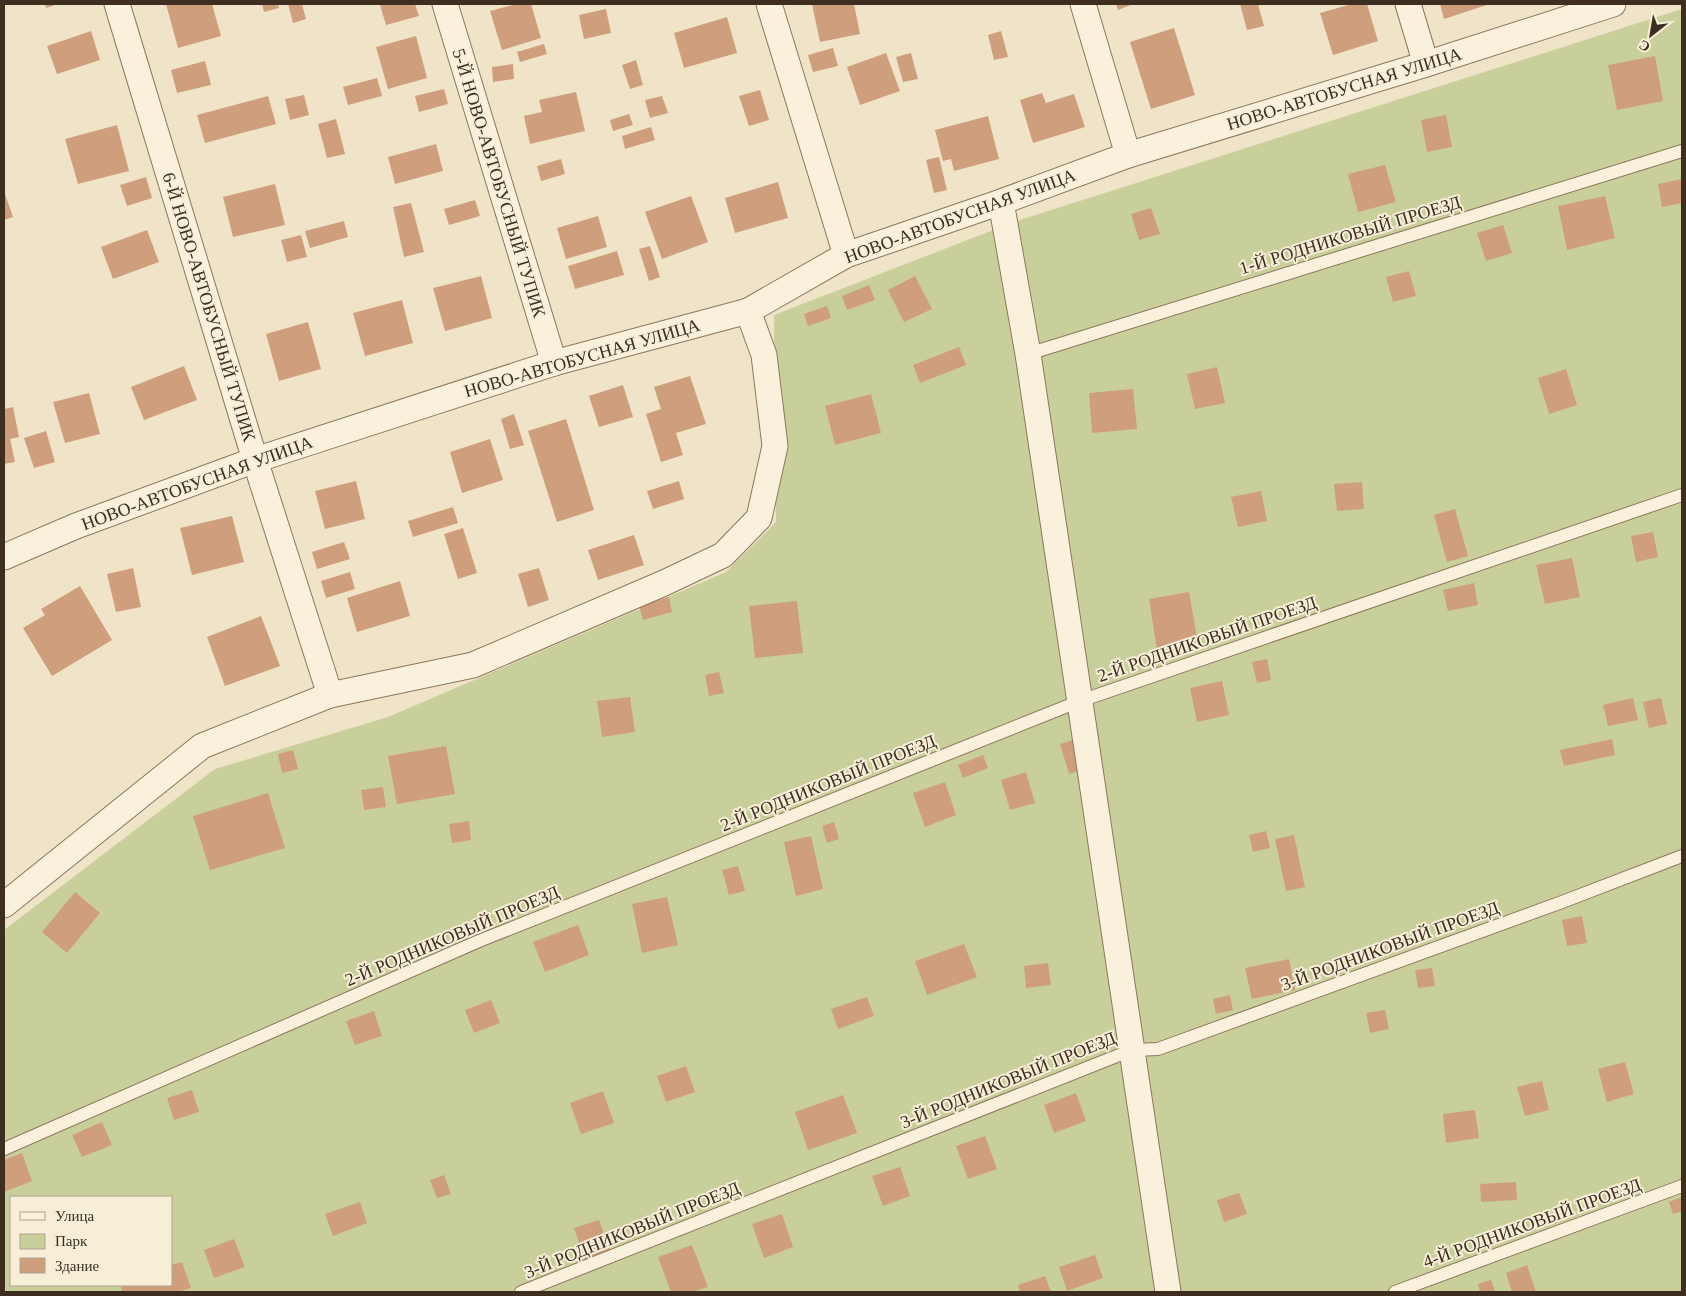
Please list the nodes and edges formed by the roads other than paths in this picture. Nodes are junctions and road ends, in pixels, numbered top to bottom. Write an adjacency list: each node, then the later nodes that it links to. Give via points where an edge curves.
1 (117, 4): 15 (street, 6-Й НОВО-АВТОБУСНЫЙ ТУПИК)
2 (445, 4): 14 (street, 5-Й НОВО-АВТОБУСНЫЙ ТУПИК)
3 (769, 4): 11 (street)
4 (1083, 4): 9 (street)
5 (1408, 4): 7 (street)
6 (1613, 4): 7 (street, НОВО-АВТОБУСНАЯ УЛИЦА)
7 (1426, 64): 9 (street, НОВО-АВТОБУСНАЯ УЛИЦА)
8 (1682, 150): 13 (lane, 1-Й РОДНИКОВЫЙ ПРОЕЗД)
9 (1128, 155): 10 (street, НОВО-АВТОБУСНАЯ УЛИЦА)
10 (1001, 202): 11 (street, НОВО-АВТОБУСНАЯ УЛИЦА); 13 (street)
11 (846, 255): 12 (street, НОВО-АВТОБУСНАЯ УЛИЦА)
12 (748, 311): 14 (street, НОВО-АВТОБУСНАЯ УЛИЦА); 18 (street, via 764,355 775,446 758,518 723,554 474,665)
13 (1028, 354): 19 (street)
14 (554, 363): 15 (street, НОВО-АВТОБУСНАЯ УЛИЦА)
15 (255, 460): 17 (street, НОВО-АВТОБУСНАЯ УЛИЦА, via 76,526); 18 (street, 6-Й НОВО-АВТОБУСНЫЙ ТУПИК)
16 (1682, 495): 19 (lane, 2-Й РОДНИКОВЫЙ ПРОЕЗД)
17 (4, 557)
18 (330, 695): 21 (street, via 202,746)
19 (1080, 701): 22 (street); 23 (lane, 2-Й РОДНИКОВЫЙ ПРОЕЗД, via 479,941)
20 (1682, 856): 22 (lane, 3-Й РОДНИКОВЫЙ ПРОЕЗД, via 1158,1049)
21 (4, 905)
22 (1132, 1050): 25 (lane, 3-Й РОДНИКОВЫЙ ПРОЕЗД); 26 (street)
23 (4, 1149)
24 (1682, 1186): 27 (lane, 4-Й РОДНИКОВЫЙ ПРОЕЗД)
25 (522, 1292)
26 (1168, 1292)
27 (1394, 1292)

